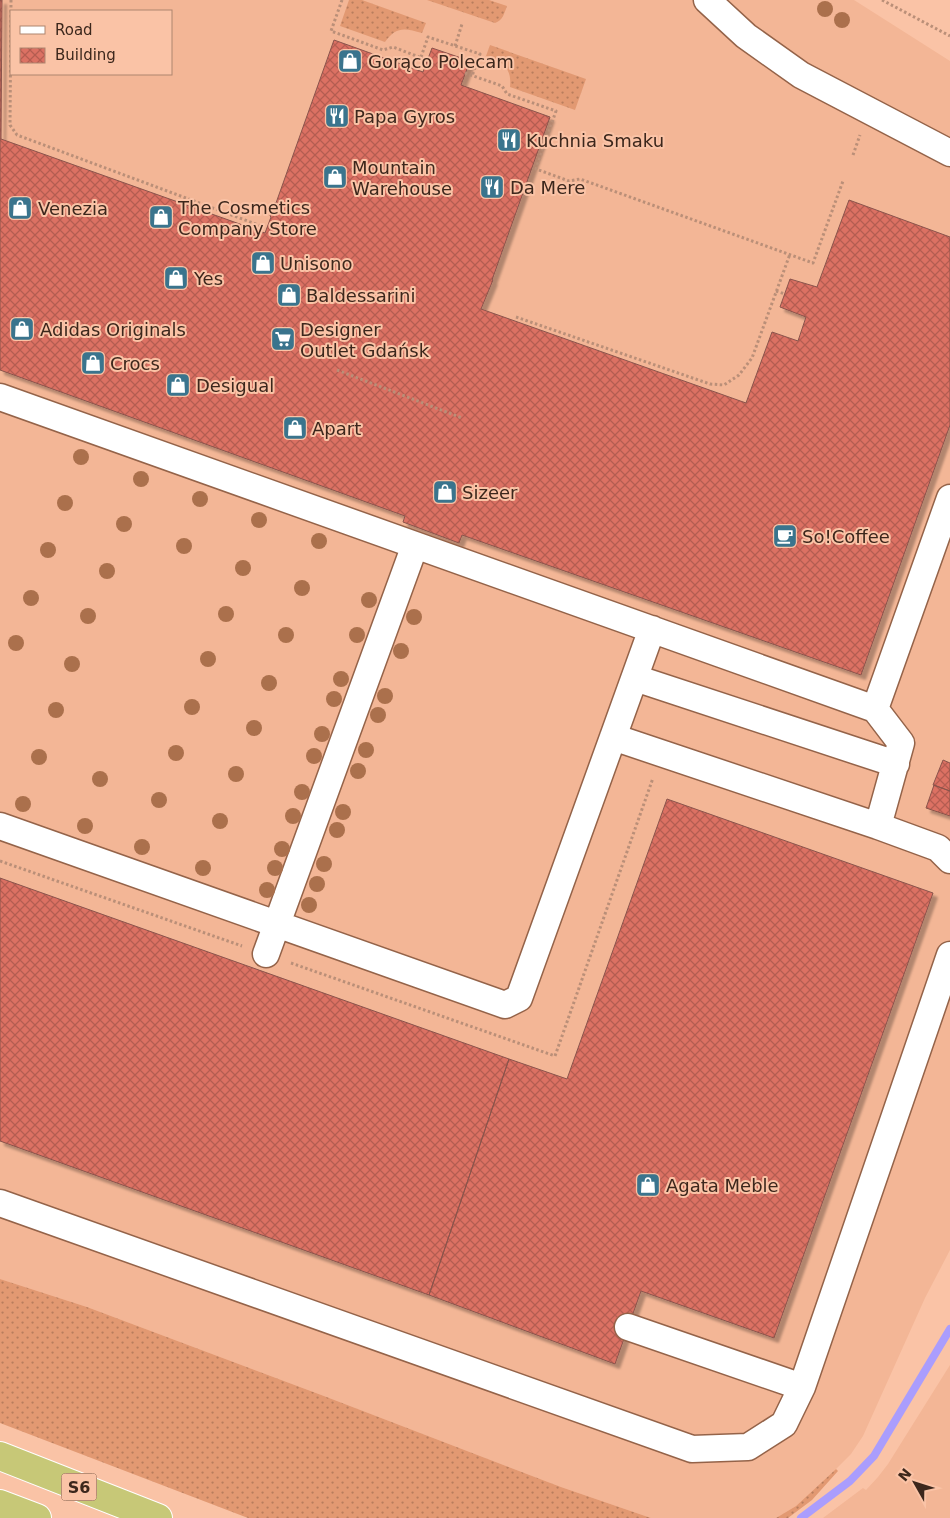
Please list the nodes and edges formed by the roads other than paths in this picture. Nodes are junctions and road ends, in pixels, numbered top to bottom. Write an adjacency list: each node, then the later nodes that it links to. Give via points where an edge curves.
1 (707, 0): 2 (street, via 746,36 801,75)
2 (950, 153)
3 (0, 397): 5 (street)
4 (950, 498): 8 (street)
5 (415, 545): 6 (street); 14 (street)
6 (652, 629): 7 (street); 8 (street)
7 (635, 678): 9 (street); 10 (street)
8 (875, 709): 10 (street, via 901,743)
9 (613, 737): 12 (street); 14 (street, via 518,998 505,1005)
10 (896, 764): 12 (street)
11 (0, 826): 14 (street)
12 (878, 826): 13 (street, via 938,848)
13 (950, 860)
14 (278, 924): 15 (street)
15 (266, 954)
16 (950, 955): 19 (street)
17 (0, 1203): 19 (street, via 692,1449 748,1447 784,1424)
18 (628, 1327): 19 (street)
19 (802, 1387)
20 (0, 1456): 23 (highway, S6)
21 (0, 1504): 22 (highway)
22 (37, 1518)
23 (158, 1518)

